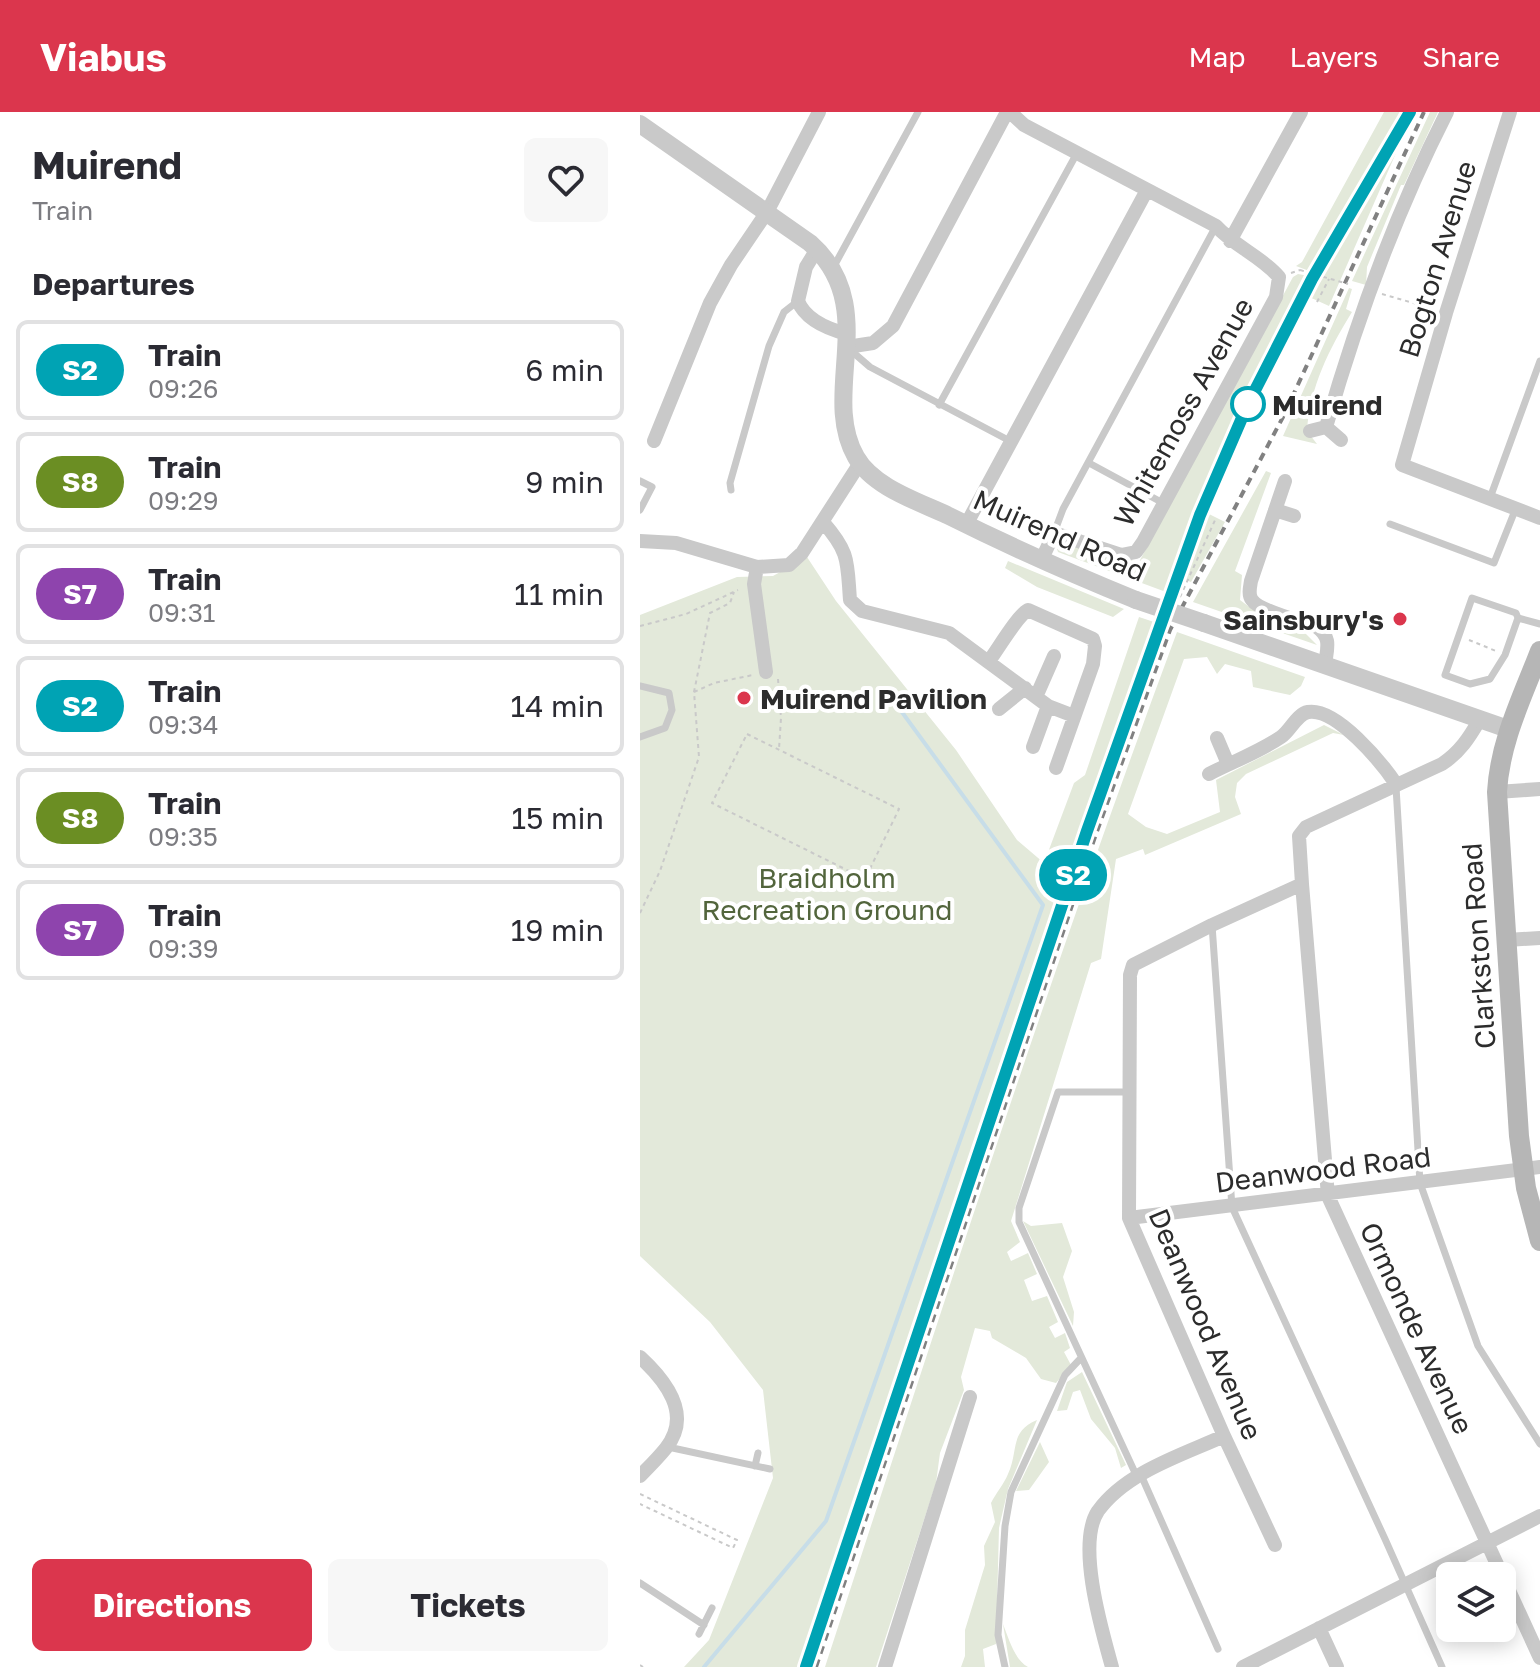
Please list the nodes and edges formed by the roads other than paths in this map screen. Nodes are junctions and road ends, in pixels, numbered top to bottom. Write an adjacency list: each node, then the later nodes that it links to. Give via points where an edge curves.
1 (819, 112): 10 (street)
2 (918, 112): 14 (lane)
3 (1008, 112): 8 (street); 16 (street, via 893,326 873,343)
4 (1301, 112): 12 (street)
5 (1447, 112): 19 (street, via 1403,205)
6 (1510, 112): 29 (street, Bogton Avenue, via 1402,465)
7 (640, 124): 10 (street, Muirend Road)
8 (1077, 153): 9 (street); 18 (lane)
9 (1147, 190): 11 (street); 23 (street)
10 (767, 212): 13 (street, Muirend Road); 22 (street, via 710,303)
11 (1216, 226): 12 (street); 25 (lane)
12 (1230, 241): 30 (street, Whitemoss Avenue, via 1279,277 1276,297)
13 (817, 249): 14 (street, Muirend Road); 15 (street, via 806,267)
14 (832, 270): 16 (street, Muirend Road, via 843,299)
15 (798, 301): 16 (street, via 804,312); 28 (lane, via 784,312 769,346)
16 (847, 340): 18 (lane, via 870,367); 24 (street, Muirend Road, via 845,426)
17 (1540, 361): 29 (lane)
18 (939, 405): 23 (lane)
19 (1326, 427): 20 (street); 21 (street)
20 (1310, 431)
21 (1341, 440)
22 (654, 441)
23 (1011, 441): 38 (street)
24 (860, 463): 36 (street); 38 (street, Muirend Road, via 894,489)
25 (1089, 463): 30 (lane); 39 (lane)
26 (640, 481): 32 (lane, via 652,487)
27 (1285, 481): 33 (street)
28 (731, 490)
29 (1490, 499): 31 (street, Bogton Avenue)
30 (1163, 503): 39 (street, Whitemoss Avenue, via 1136,552 1121,555)
31 (1516, 508): 35 (street, Bogton Avenue); 37 (lane, via 1494,563)
32 (640, 510)
33 (1275, 510): 34 (street); 48 (street, via 1251,581 1252,600 1325,633)
34 (1294, 516)
35 (1540, 518)
36 (823, 522): 42 (street, via 789,565); 47 (street, via 848,558 850,600 862,611 949,633)
37 (1390, 524)
38 (966, 525): 41 (street, Muirend Road)
39 (1054, 533): 41 (street)
40 (640, 541): 42 (street, via 676,543)
41 (1041, 561): 48 (street, Muirend Road, bridge)
42 (757, 567): 49 (street, via 754,584)
43 (1518, 618): 43 (lane, via 1490,679 1470,684 1445,675 1472,598); 44 (lane)
44 (1540, 624)
45 (1540, 651): 55 (main road, Clarkston Road)
46 (1054, 656): 51 (street)
47 (989, 661): 51 (street); 53 (street, via 1028,610 1093,639 1093,664)
48 (1325, 665): 54 (street, Muirend Road)
49 (772, 675)
50 (640, 686): 56 (lane, via 669,693 672,710 665,728)
51 (1036, 697): 52 (street); 53 (street); 58 (street)
52 (999, 709)
53 (1074, 716): 60 (street)
54 (1480, 719): 55 (street, Muirend Road); 62 (street, Ormonde Avenue, via 1455,755)
55 (1508, 729): 64 (main road, Clarkston Road)
56 (640, 737)
57 (1217, 738): 59 (street)
58 (1033, 747)
59 (1228, 764): 61 (street); 62 (street, via 1285,734 1305,712 1319,713 1342,724)
60 (1056, 768)
61 (1209, 774)
62 (1396, 784): 65 (street, Ormonde Avenue, via 1306,827 1299,836); 71 (lane)
63 (1540, 789): 64 (street)
64 (1497, 792): 68 (main road, Clarkston Road)
65 (1302, 884): 66 (street, Deanwood Avenue); 72 (street, Ormonde Avenue)
66 (1212, 925): 69 (street, Deanwood Avenue, via 1133,965); 73 (lane)
67 (1540, 938): 68 (street)
68 (1507, 940): 70 (main road, Clarkston Road, via 1519,1136)
69 (1130, 1092): 74 (street, Deanwood Avenue); 77 (lane, via 1058,1092 1019,1208 1019,1222)
70 (1532, 1168): 71 (street, Deanwood Road); 75 (main road, Clarkston Road)
71 (1420, 1183): 72 (street, Deanwood Road); 80 (lane, via 1478,1346)
72 (1328, 1196): 73 (street, Deanwood Road); 89 (street, Ormonde Avenue)
73 (1232, 1207): 74 (street, Deanwood Road); 91 (lane)
74 (1129, 1218): 79 (street, Deanwood Avenue)
75 (1540, 1241)
76 (640, 1357): 81 (street, via 666,1382 675,1402)
77 (1081, 1358): 86 (lane); 99 (lane, via 1065,1375 1011,1492 998,1635)
78 (970, 1397): 98 (street)
79 (1224, 1436): 86 (street); 88 (street, Deanwood Avenue)
80 (1540, 1444)
81 (668, 1447): 83 (lane); 85 (street)
82 (758, 1453): 83 (lane)
83 (755, 1466): 84 (lane)
84 (770, 1469)
85 (640, 1476)
86 (1139, 1476): 96 (lane); 100 (street, via 1096,1513 1090,1547 1091,1583)
87 (1540, 1516): 89 (street)
88 (1275, 1545)
89 (1488, 1545): 91 (street); 97 (street, Ormonde Avenue)
90 (640, 1583): 93 (lane)
91 (1405, 1586): 94 (street); 103 (lane)
92 (712, 1608): 93 (lane)
93 (704, 1625): 95 (lane)
94 (1319, 1628): 101 (street); 102 (street)
95 (699, 1634)
96 (1218, 1649)
97 (1540, 1658)
98 (885, 1667)
99 (1005, 1667)
100 (1112, 1667)
101 (1243, 1667)
102 (1337, 1667)
103 (1442, 1667)

